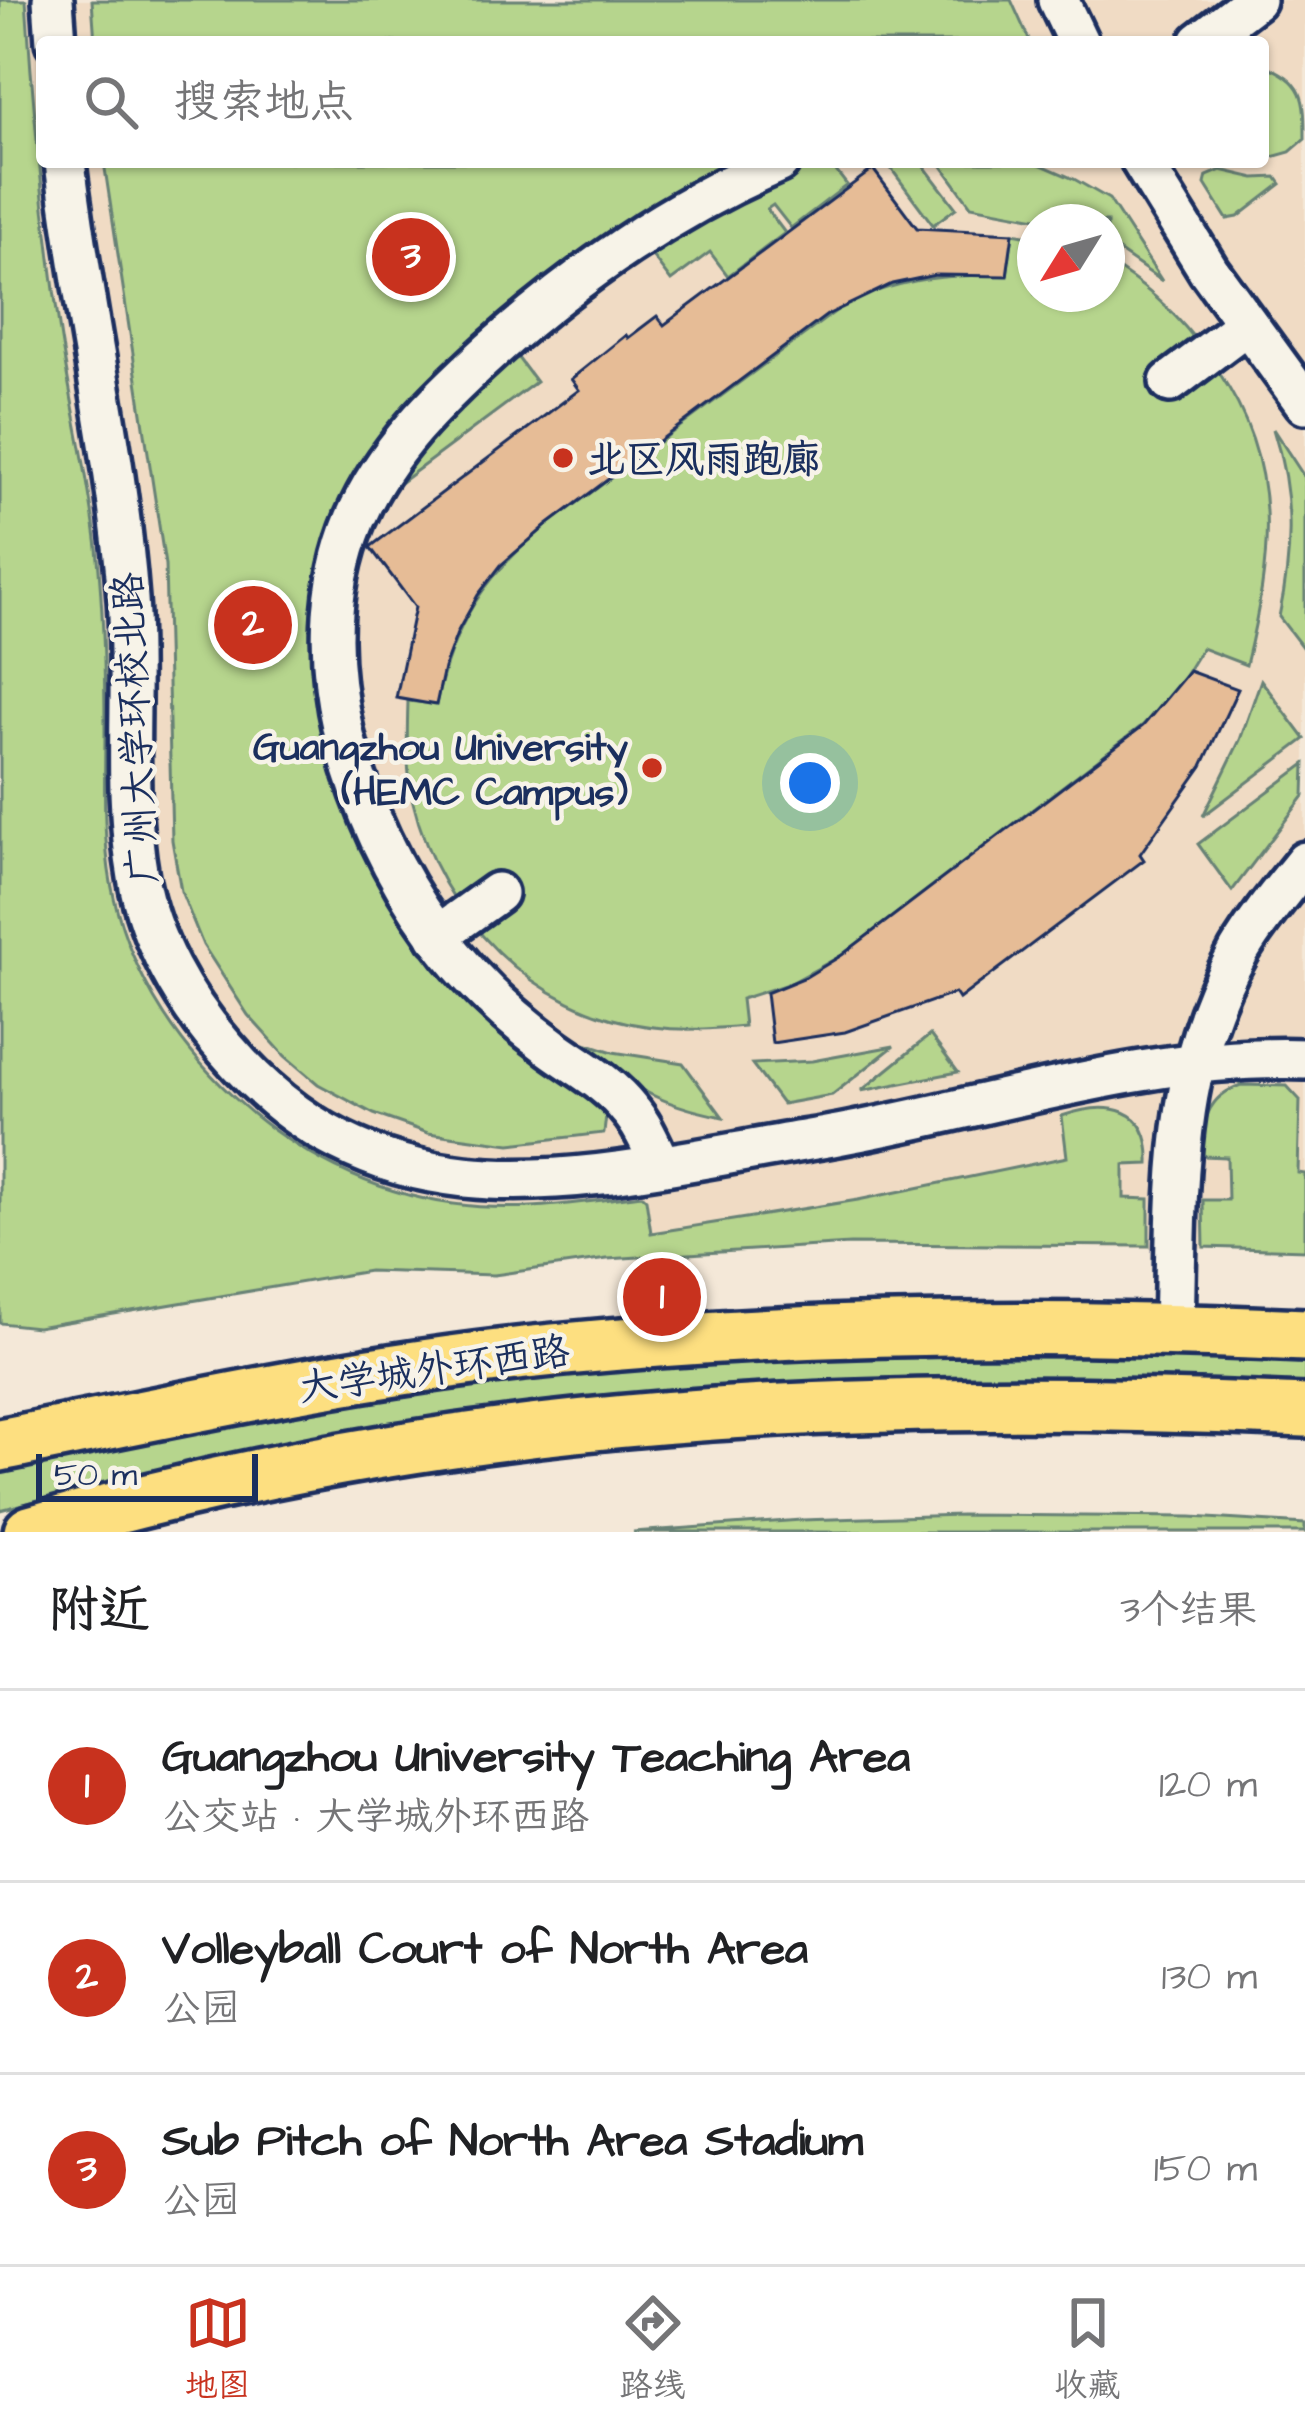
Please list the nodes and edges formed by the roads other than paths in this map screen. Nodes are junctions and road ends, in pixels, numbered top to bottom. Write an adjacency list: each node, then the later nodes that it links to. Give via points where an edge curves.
1 (53, 0): 4 (lane)
2 (1058, 0): 5 (lane)
3 (1255, 0): 6 (lane)
4 (56, 36)
5 (1075, 36)
6 (1208, 36)
7 (66, 168): 18 (lane, 广州大学环校北路, via 126,568 137,875 183,990 276,1102 387,1161 509,1183)
8 (767, 168): 15 (lane, via 667,217 538,310 410,430 354,520 334,622 345,736 379,841)
9 (1145, 168): 10 (lane)
10 (1247, 324): 11 (lane); 12 (lane)
11 (1170, 382)
12 (1305, 404)
13 (1305, 862): 17 (lane, via 1239,951)
14 (497, 893): 15 (lane)
15 (437, 936): 18 (lane, via 503,1009 616,1094)
16 (1305, 1059): 17 (lane, 广州大学环校北路)
17 (1193, 1063): 18 (lane, 广州大学环校北路); 19 (lane, via 1178,1152)
18 (660, 1164)
19 (1174, 1329): 20 (main road, 大学城外环西路); 22 (main road, 大学城外环西路, via 894,1329 550,1350 285,1388)
20 (1305, 1335)
21 (1305, 1411): 23 (main road, 大学城外环西路, via 1060,1401 867,1405 506,1432 360,1453 137,1500)
22 (0, 1445)
23 (30, 1532)

